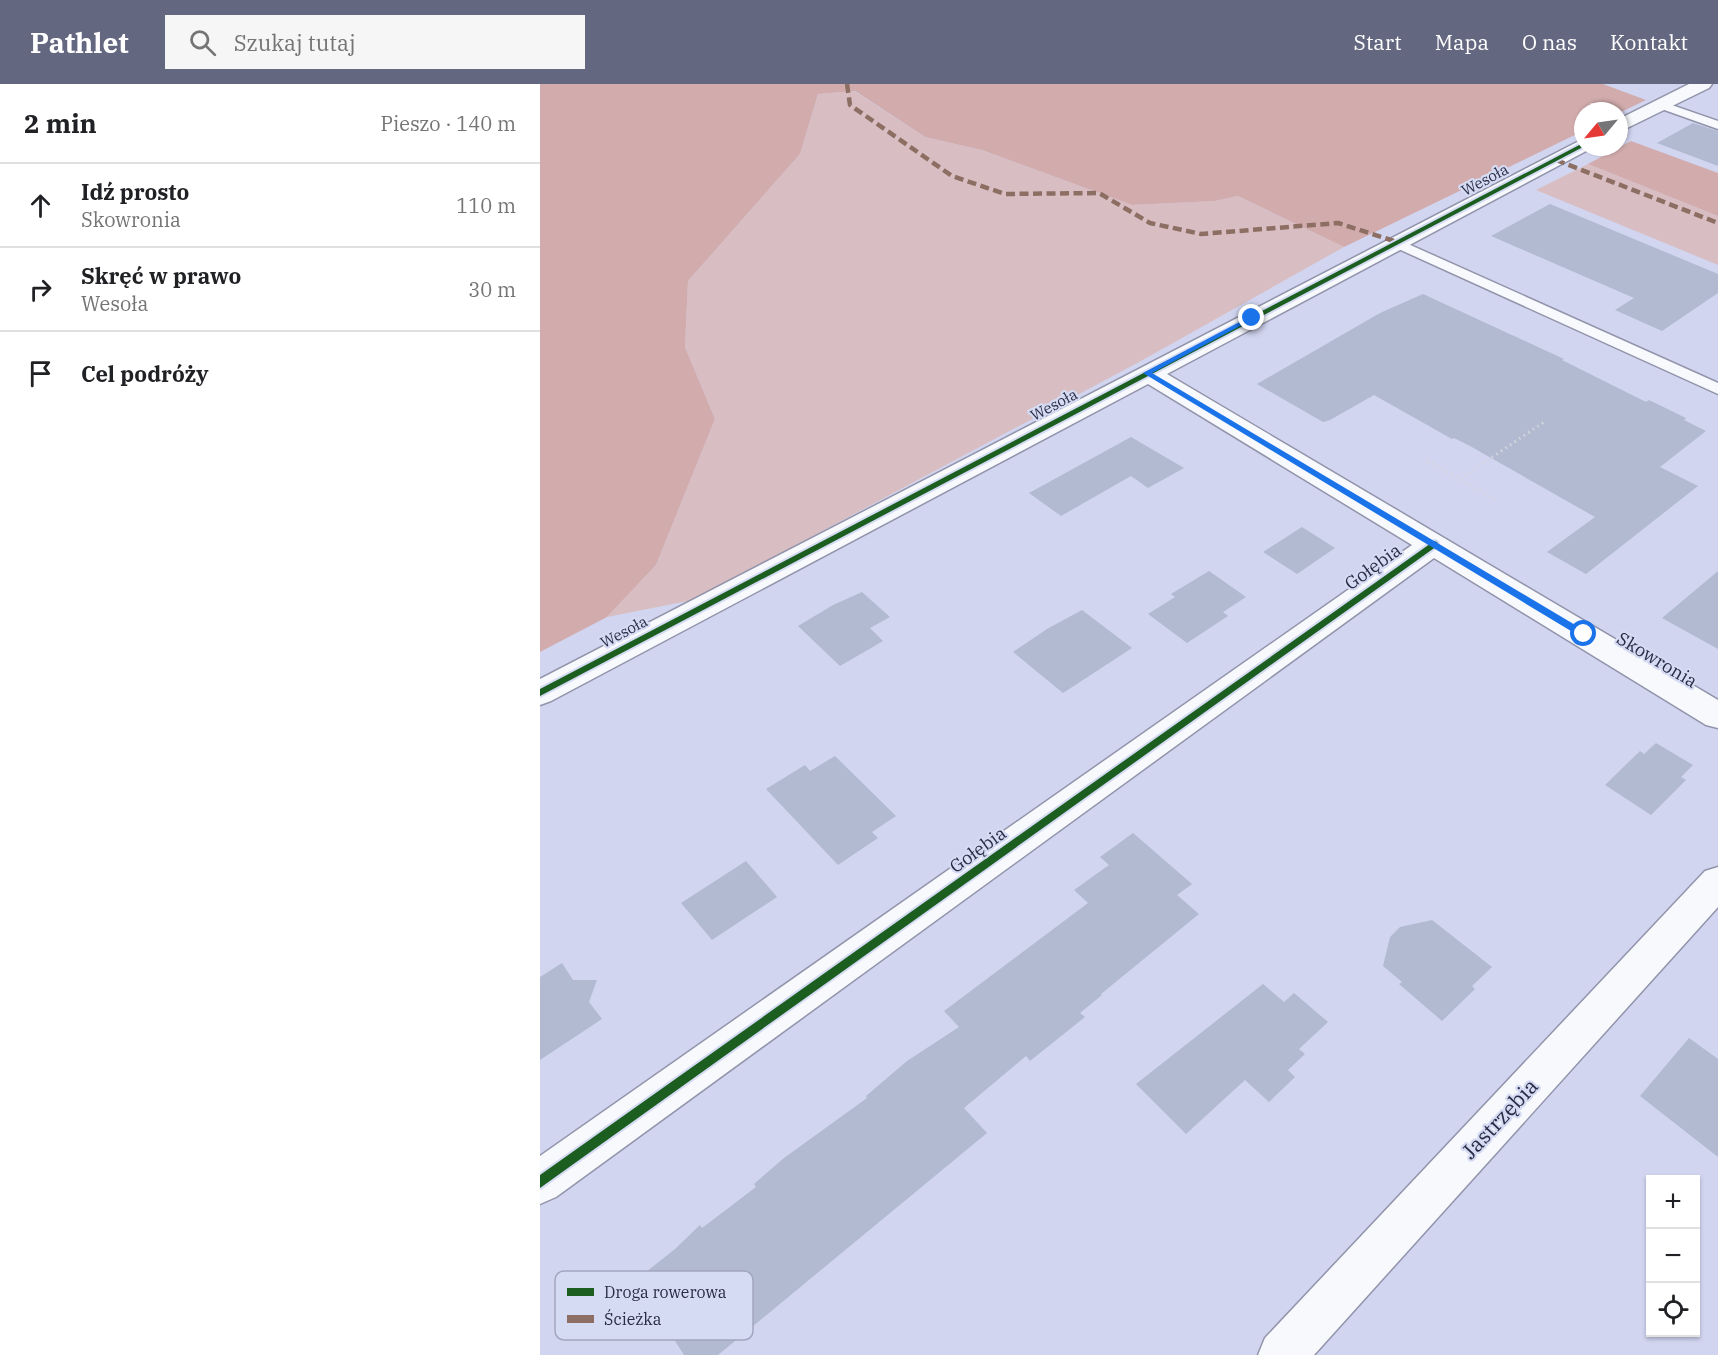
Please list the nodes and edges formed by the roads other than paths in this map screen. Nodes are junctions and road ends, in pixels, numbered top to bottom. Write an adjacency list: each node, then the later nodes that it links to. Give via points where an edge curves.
1 (1703, 84): 2 (street)
2 (1660, 105): 3 (street); 4 (lane)
3 (1628, 121)
4 (1718, 125)
5 (1574, 150): 6 (street, Wesoła)
6 (1397, 243): 7 (street, Wesoła); 8 (lane)
7 (1147, 373): 9 (street, Skowronia); 10 (street, Wesoła)
8 (1718, 389)
9 (1434, 544): 11 (street, Skowronia); 13 (street, Gołębia)
10 (540, 693)
11 (1718, 716)
12 (1718, 882): 14 (street, Jastrzębia)
13 (540, 1182)
14 (1282, 1355)

